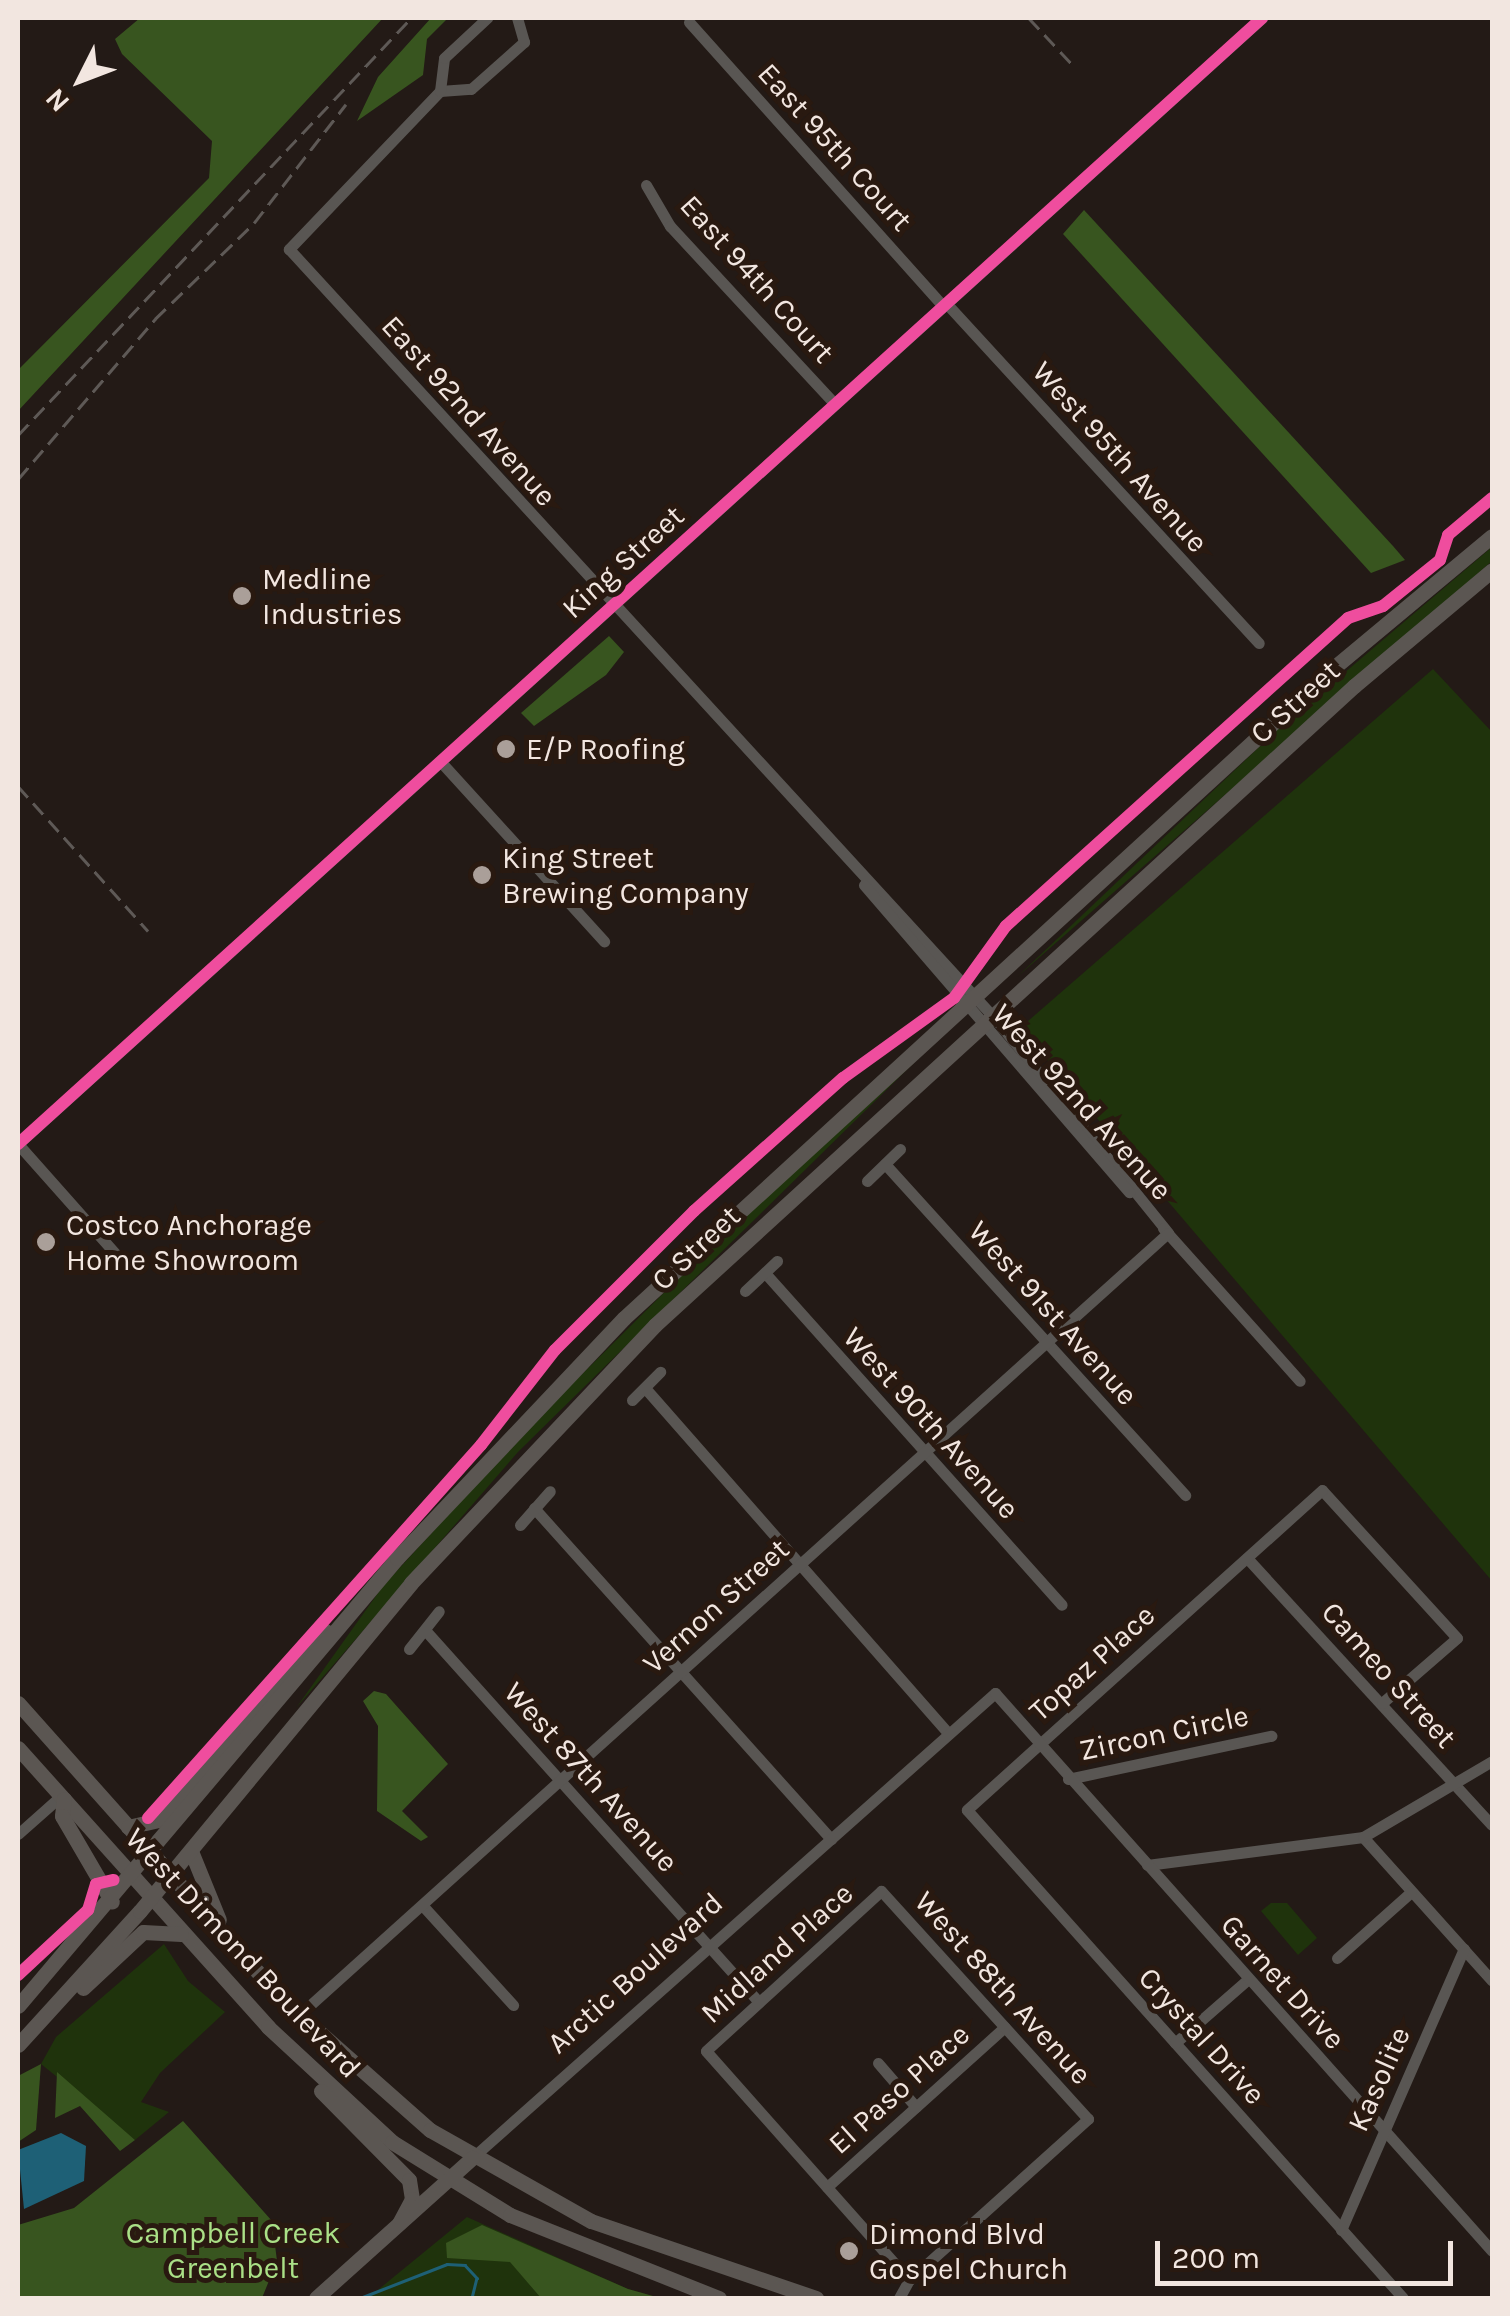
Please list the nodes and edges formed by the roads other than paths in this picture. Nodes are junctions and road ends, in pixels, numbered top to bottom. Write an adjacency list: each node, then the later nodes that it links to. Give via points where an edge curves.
1 (487, 18): 5 (street, via 444,58)
2 (517, 18): 5 (street, via 524,42 470,89)
3 (1262, 18): 7 (street, King Street)
4 (688, 22): 7 (street, East 95th Court)
5 (440, 90): 11 (street, East 92nd Avenue, via 290,250)
6 (646, 184): 8 (street, East 94th Court, via 670,226)
7 (945, 304): 8 (street, King Street); 12 (street, West 95th Avenue)
8 (835, 404): 11 (street, King Street)
9 (1492, 536): 15 (main road, C Street, via 1331,670)
10 (1492, 570): 16 (main road, C Street)
11 (612, 606): 13 (street, King Street); 15 (street, West 92nd Avenue)
12 (1259, 643)
13 (440, 762): 14 (street); 17 (street, King Street)
14 (604, 941)
15 (967, 1000): 16 (street, West 92nd Avenue); 38 (main road, C Street, via 624,1318)
16 (985, 1020): 21 (street, West 92nd Avenue); 62 (main road, C Street, via 733,1250 550,1432 356,1648)
17 (18, 1144): 22 (street)
18 (900, 1149): 19 (street)
19 (886, 1164): 20 (street); 26 (street, West 91st Avenue)
20 (867, 1181)
21 (1168, 1233): 26 (street, Vernon Street); 28 (street, West 92nd Avenue)
22 (120, 1259)
23 (777, 1261): 24 (street)
24 (766, 1272): 25 (street); 31 (street, West 90th Avenue)
25 (746, 1291)
26 (1046, 1344): 31 (street, Vernon Street); 33 (street, West 91st Avenue)
27 (660, 1372): 29 (street)
28 (1300, 1381)
29 (644, 1388): 30 (street); 37 (street)
30 (632, 1400)
31 (925, 1456): 37 (street, Vernon Street); 39 (street, West 90th Avenue)
32 (550, 1491): 34 (street)
33 (1184, 1495)
34 (534, 1508): 35 (street); 43 (street)
35 (520, 1525)
36 (1248, 1558): 46 (street, Cameo Street); 46 (street, Topaz Place, via 1322,1490 1458,1638); 49 (street, Topaz Place)
37 (803, 1561): 43 (street, Vernon Street); 47 (street)
38 (365, 1595): 58 (main road, via 305,1649 162,1818); 63 (main road, C Street)
39 (1062, 1605)
40 (439, 1611): 41 (street)
41 (425, 1630): 42 (street); 53 (street, West 87th Avenue)
42 (408, 1649)
43 (682, 1670): 53 (street, Vernon Street); 61 (street)
44 (994, 1692): 47 (street, Arctic Boulevard); 49 (street, Garnet Drive)
45 (18, 1703): 58 (main road, West Dimond Boulevard)
46 (1382, 1704): 54 (street, Cameo Street)
47 (948, 1733): 61 (street, Arctic Boulevard)
48 (1271, 1736): 52 (street, Zircon Circle)
49 (1040, 1744): 52 (street, Garnet Drive); 56 (street, Topaz Place)
50 (18, 1748): 55 (main road, West Dimond Boulevard)
51 (1492, 1761): 54 (street)
52 (1068, 1778): 64 (street, Garnet Drive)
53 (561, 1780): 71 (street, Vernon Street); 74 (street, West 87th Avenue)
54 (1454, 1784): 57 (street, Cameo Street); 60 (street)
55 (62, 1798): 59 (street); 66 (main road, West Dimond Boulevard); 70 (main road, via 62,1816)
56 (969, 1806): 84 (street, Crystal Drive)
57 (1492, 1826)
58 (128, 1827): 63 (main road, West Dimond Boulevard)
59 (18, 1834)
60 (1363, 1837): 64 (street); 68 (street)
61 (831, 1839): 74 (street, Arctic Boulevard)
62 (191, 1851): 65 (main road, C Street); 72 (main road)
63 (152, 1854): 65 (main road, West Dimond Boulevard); 66 (main road, C Street)
64 (1147, 1865): 77 (street, Garnet Drive)
65 (170, 1874): 69 (main road, C Street); 72 (main road, West Dimond Boulevard)
66 (133, 1877): 69 (main road, West Dimond Boulevard); 70 (main road, C Street)
67 (881, 1891): 79 (street, Midland Place); 83 (street, West 88th Avenue)
68 (1411, 1892): 75 (street); 76 (street)
69 (151, 1898): 73 (main road, West Dimond Boulevard); 85 (main road, C Street)
70 (112, 1902): 81 (main road, C Street)
71 (423, 1906): 80 (street); 82 (street, Vernon Street)
72 (223, 1934): 82 (main road, West Dimond Boulevard)
73 (185, 1935): 86 (main road, West Dimond Boulevard); 87 (main road, via 144,1932)
74 (707, 1944): 79 (street, West 87th Avenue); 91 (street, Arctic Boulevard)
75 (1464, 1949): 78 (street); 90 (street, Kasolite)
76 (1337, 1958)
77 (1247, 1980): 84 (street); 90 (street, Garnet Drive)
78 (1492, 1980)
79 (760, 2002): 93 (street, Midland Place, via 706,2051)
80 (513, 2005)
81 (18, 2006)
82 (298, 2016): 91 (main road, West Dimond Boulevard, via 387,2097)
83 (1005, 2028): 89 (street, El Paso Place); 97 (street, West 88th Avenue, via 1088,2119)
84 (1176, 2043): 95 (street, Crystal Drive)
85 (18, 2045)
86 (288, 2048): 92 (main road, West Dimond Boulevard, via 357,2114); 94 (main road, via 341,2114 402,2168 412,2199)
87 (18, 2055)
88 (878, 2063): 89 (street)
89 (916, 2107): 93 (street, El Paso Place)
90 (1383, 2132): 95 (street, Kasolite); 96 (street, Garnet Drive)
91 (472, 2158): 92 (main road, Arctic Boulevard); 100 (main road, West Dimond Boulevard, via 591,2221)
92 (448, 2179): 94 (main road, Arctic Boulevard); 99 (main road, West Dimond Boulevard, via 579,2248)
93 (826, 2187): 97 (street)
94 (399, 2224): 98 (main road, Arctic Boulevard)
95 (1341, 2230): 102 (street, Crystal Drive)
96 (1492, 2251)
97 (909, 2280): 101 (street)
98 (318, 2296)
99 (719, 2298)
100 (816, 2298)
101 (899, 2298)
102 (1403, 2298)

